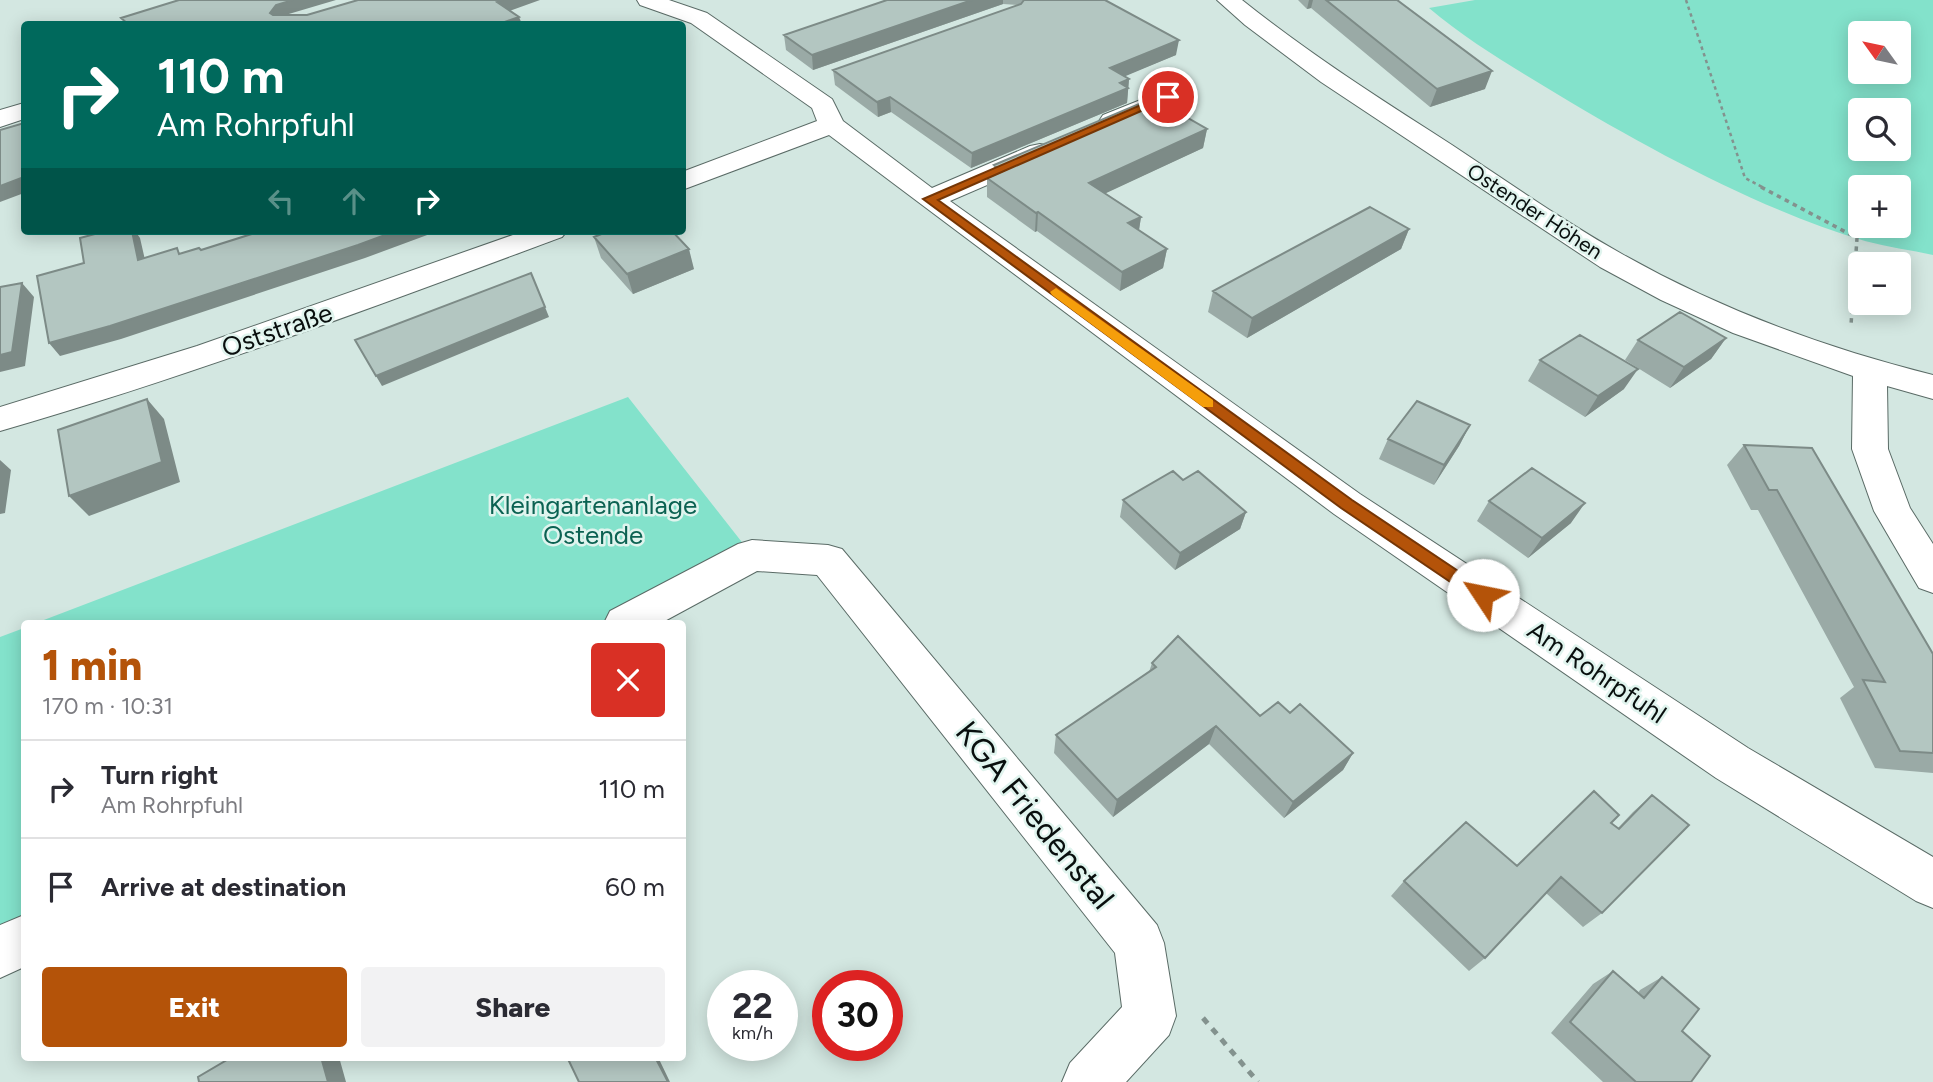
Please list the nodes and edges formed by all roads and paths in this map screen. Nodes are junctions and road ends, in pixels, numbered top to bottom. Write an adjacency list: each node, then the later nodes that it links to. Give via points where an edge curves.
1 (648, 0): 5 (street, Am Rohrpfuhl, via 699,18)
2 (1228, 0): 15 (street, Ostender Höhen, via 1311,64 1636,275 1725,318)
3 (1686, 0): 15 (path, via 1745,178 1857,238 1850,344)
4 (824, 78): 5 (street)
5 (798, 87): 9 (street, Am Rohrpfuhl, via 823,104)
6 (1168, 97): 10 (street)
7 (21, 112): 8 (street)
8 (0, 119)
9 (832, 125): 12 (street); 13 (street, Am Rohrpfuhl)
10 (1092, 130)
11 (1067, 140): 13 (street)
12 (686, 180)
13 (929, 199): 20 (street, Am Rohrpfuhl, via 1347,504 1732,762)
14 (541, 235): 17 (street, Oststraße, via 299,323)
15 (1870, 372): 16 (street, Ostender Höhen); 18 (street, via 1870,449 1893,511)
16 (1933, 387)
17 (0, 419)
18 (1933, 578)
19 (630, 620): 23 (street, KGA Friedenstal, via 752,555 828,560 1139,943 1150,1016)
20 (1933, 884)
21 (21, 942): 22 (street)
22 (0, 953)
23 (1089, 1082)

